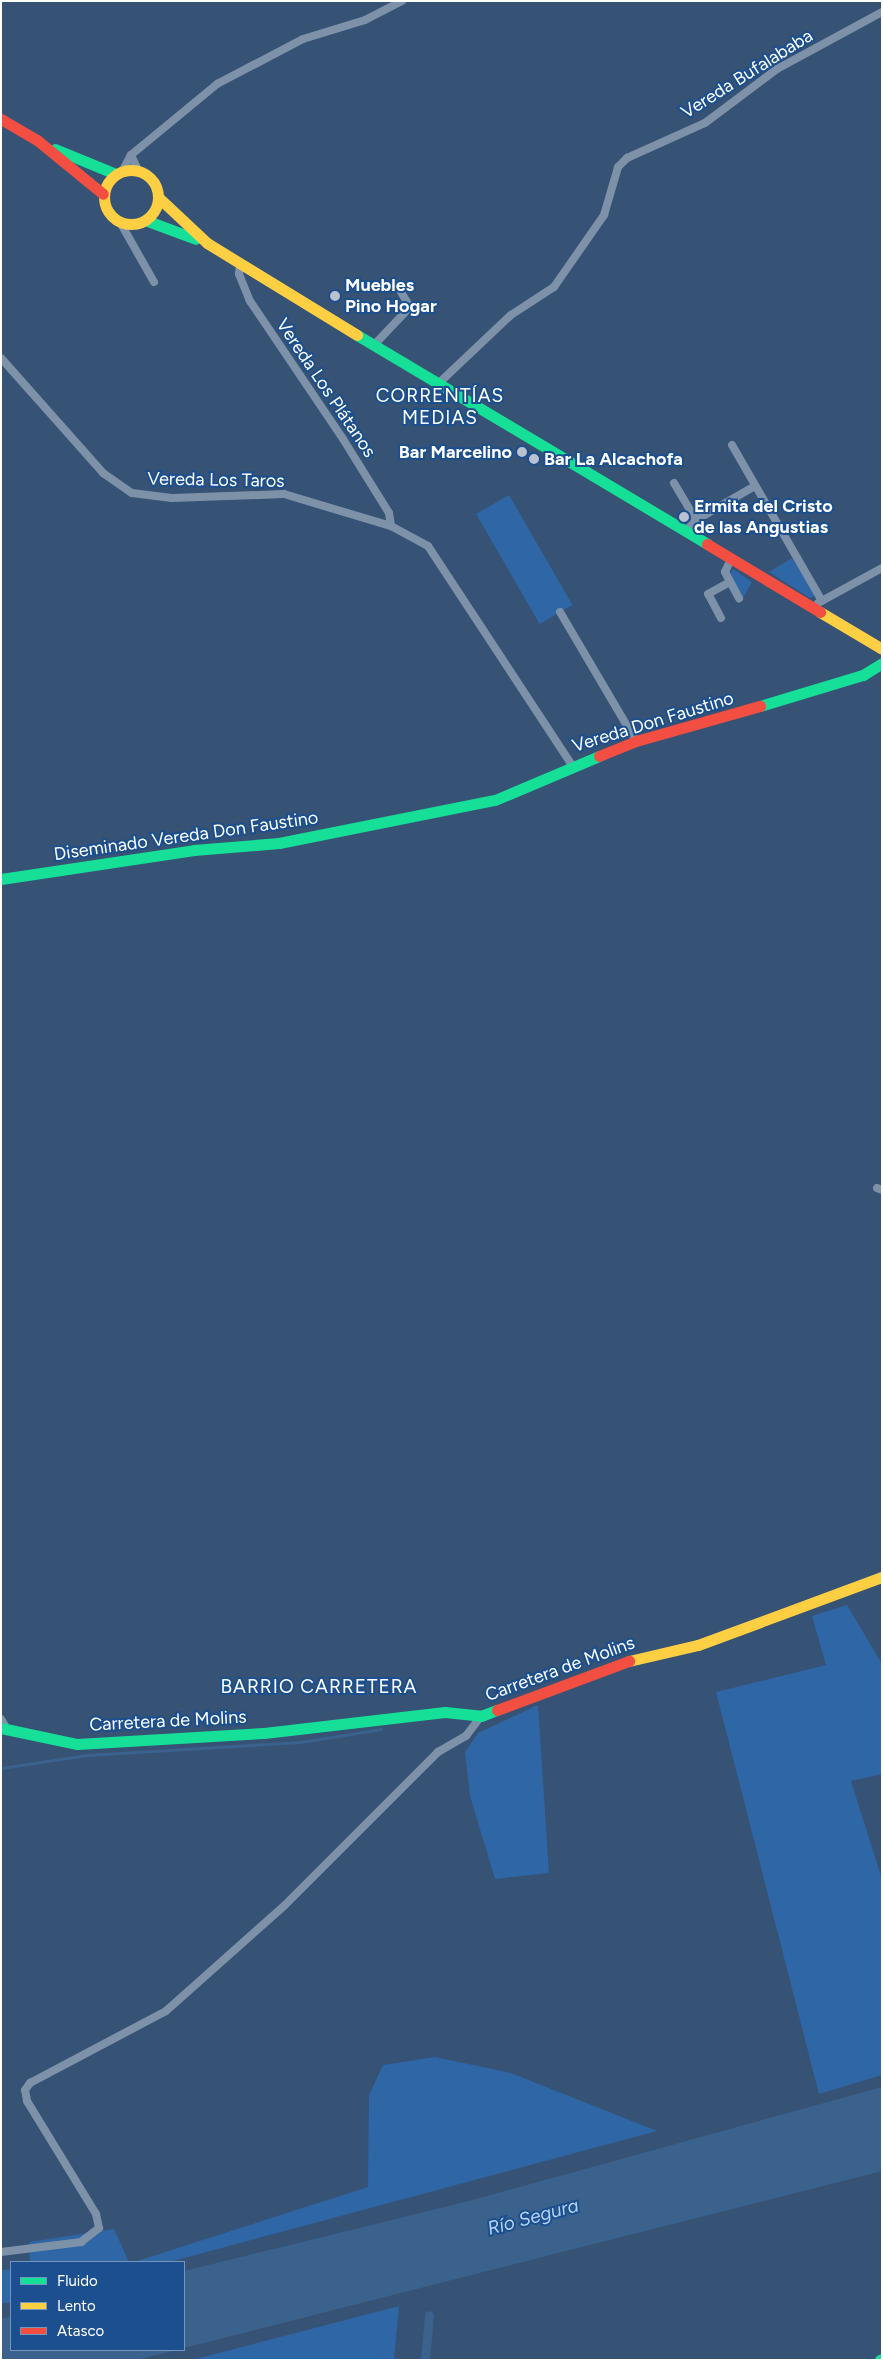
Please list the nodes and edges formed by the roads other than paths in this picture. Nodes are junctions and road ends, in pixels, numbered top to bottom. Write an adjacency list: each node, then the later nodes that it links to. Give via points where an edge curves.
1 (402, 1): 5 (street, via 365,20 304,39 235,74 185,108)
2 (882, 12): 18 (street, Vereda Bufalababa, via 777,69 705,122 627,158 618,167 604,215 554,286 511,314)
3 (1, 119): 4 (street)
4 (37, 140): 7 (street); 8 (street)
5 (130, 155): 6 (street); 7 (street)
6 (138, 170): 7 (street); 9 (street, via 152,180)
7 (120, 172): 8 (street)
8 (103, 194): 11 (street, via 107,211)
9 (158, 197): 10 (street); 12 (street)
10 (145, 220): 11 (street); 12 (street)
11 (120, 222): 14 (street)
12 (207, 243): 13 (street)
13 (240, 265): 16 (street); 23 (street, Vereda Los Plátanos, via 239,274 250,301 343,439 389,513)
14 (154, 282)
15 (397, 286): 16 (street, via 410,307)
16 (375, 344): 18 (street)
17 (1, 358): 23 (street, Vereda Los Taros, via 103,473 132,493 172,498 284,494)
18 (439, 383): 24 (street)
19 (732, 445): 21 (street)
20 (674, 483): 22 (street)
21 (755, 486): 22 (street); 29 (street)
22 (696, 520): 24 (street)
23 (391, 526): 36 (street, Vereda Los Taros, via 428,546 442,564 507,672)
24 (685, 532): 25 (street)
25 (731, 560): 27 (street, via 725,572); 30 (street)
26 (882, 568): 29 (street)
27 (730, 582): 28 (street); 32 (street, via 708,594)
28 (740, 598)
29 (822, 601): 30 (street)
30 (810, 607): 33 (street)
31 (560, 612): 35 (street)
32 (721, 618)
33 (882, 650)
34 (882, 663): 35 (street, Vereda Don Faustino, via 832,685)
35 (636, 741): 36 (street, Vereda Don Faustino)
36 (571, 764): 37 (street, Vereda Don Faustino, via 516,794)
37 (375, 826): 38 (street, Diseminado Vereda Don Faustino)
38 (1, 879)
39 (882, 1577): 40 (street, Carretera de Molins, via 698,1645 634,1659)
40 (481, 1716): 41 (street, Carretera de Molins, via 445,1712 264,1733 77,1744); 42 (street, via 466,1736 438,1752 284,1906 166,2011 30,2083 27,2101 96,2214 99,2228 81,2242)
41 (3, 1726)
42 (1, 2252)

